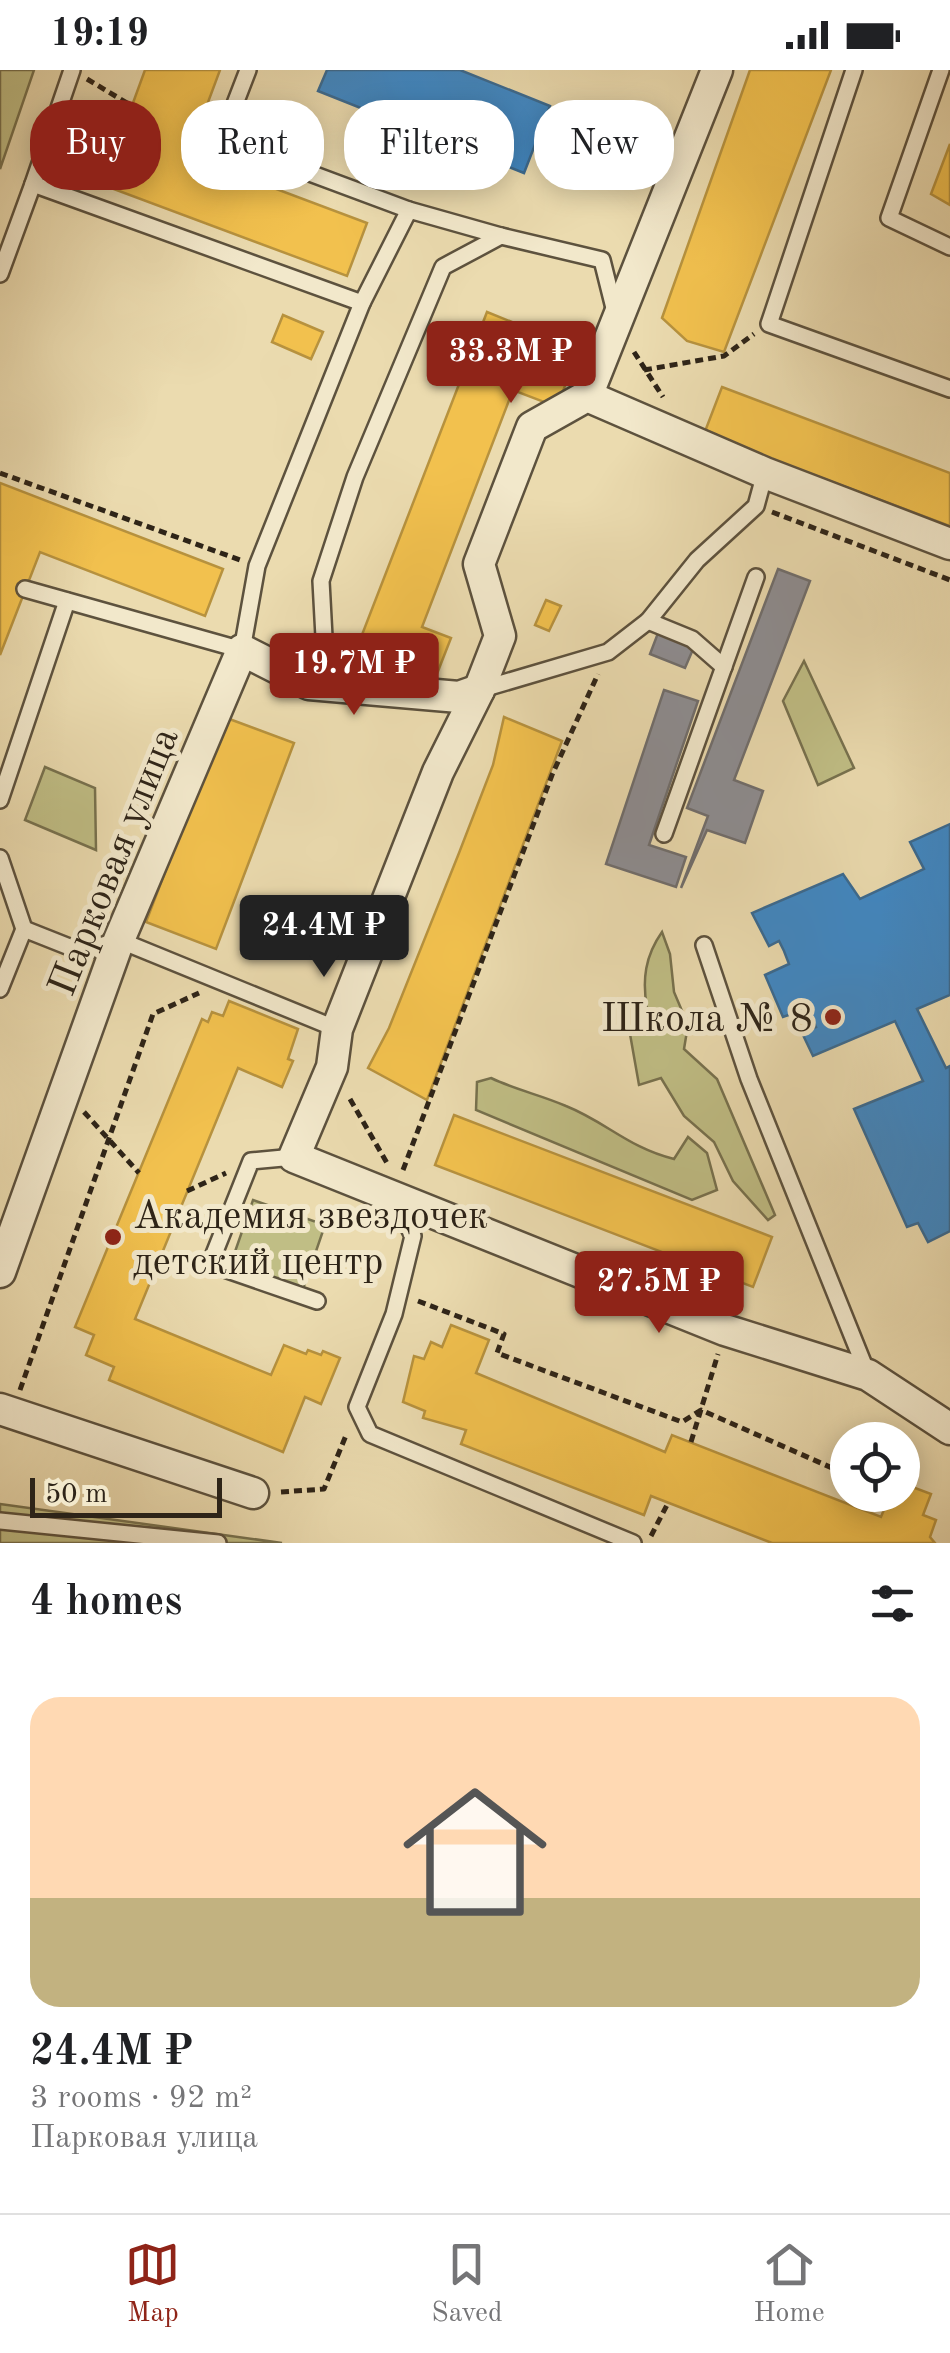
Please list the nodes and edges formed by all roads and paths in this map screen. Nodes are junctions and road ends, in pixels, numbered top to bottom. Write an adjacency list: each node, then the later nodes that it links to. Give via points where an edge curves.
1 (72, 70): 6 (lane); 7 (path)
2 (248, 70): 10 (lane, via 221,140)
3 (717, 70): 15 (street)
4 (854, 70): 16 (lane)
5 (941, 70): 12 (lane, via 889,218)
6 (62, 100)
7 (122, 100)
8 (31, 190): 13 (lane)
9 (50, 190): 14 (lane)
10 (409, 210): 11 (lane); 14 (lane)
11 (501, 236): 15 (lane, via 602,260); 34 (lane, via 443,267 355,477 321,581 331,657)
12 (950, 247)
13 (0, 274)
14 (362, 303): 25 (lane)
15 (617, 321): 17 (path); 19 (street)
16 (769, 324): 17 (path, via 724,356); 18 (lane)
17 (643, 370): 20 (path)
18 (950, 390)
19 (587, 396): 22 (street); 35 (street, via 532,426 479,564 500,636)
20 (665, 400)
21 (0, 473): 25 (path)
22 (764, 473): 23 (lane); 24 (street)
23 (756, 506): 27 (path); 30 (lane, via 697,560)
24 (950, 544)
25 (256, 566): 31 (lane)
26 (756, 577): 33 (lane)
27 (950, 580)
28 (26, 589): 29 (lane)
29 (67, 601): 31 (lane); 36 (lane)
30 (648, 621): 32 (lane); 33 (lane, via 692,638)
31 (242, 650): 34 (street); 40 (street, Парковая улица)
32 (608, 652): 35 (lane); 49 (path, via 552,775)
33 (724, 668): 37 (lane)
34 (309, 684): 35 (street, via 459,696)
35 (479, 690): 43 (street, via 438,772)
36 (0, 800)
37 (664, 834)
38 (0, 858): 39 (lane)
39 (24, 929): 40 (lane, via 82,952); 42 (lane)
40 (119, 940): 43 (lane); 44 (street, Парковая улица)
41 (704, 945): 54 (lane, via 749,1079)
42 (0, 989)
43 (337, 1029): 45 (street, via 332,1068)
44 (64, 1091): 47 (path); 50 (street, Парковая улица)
45 (294, 1157): 46 (lane); 49 (street)
46 (251, 1161): 48 (path); 52 (lane, via 210,1264)
47 (138, 1173)
48 (187, 1191)
49 (393, 1196): 51 (lane, via 413,1236); 53 (street)
50 (0, 1272)
51 (399, 1294): 55 (lane); 57 (path, via 504,1334 497,1352 515,1360 682,1422)
52 (316, 1301)
53 (726, 1330): 54 (street); 57 (path)
54 (868, 1375): 58 (street)
55 (357, 1407): 61 (path, via 324,1490); 66 (lane, via 370,1434)
56 (0, 1409): 61 (street)
57 (700, 1410): 59 (path); 60 (path)
58 (950, 1429)
59 (691, 1442)
60 (830, 1467)
61 (254, 1493)
62 (668, 1502): 67 (path)
63 (0, 1520): 64 (lane)
64 (186, 1540): 65 (lane)
65 (218, 1543)
66 (633, 1543)
67 (647, 1543)

